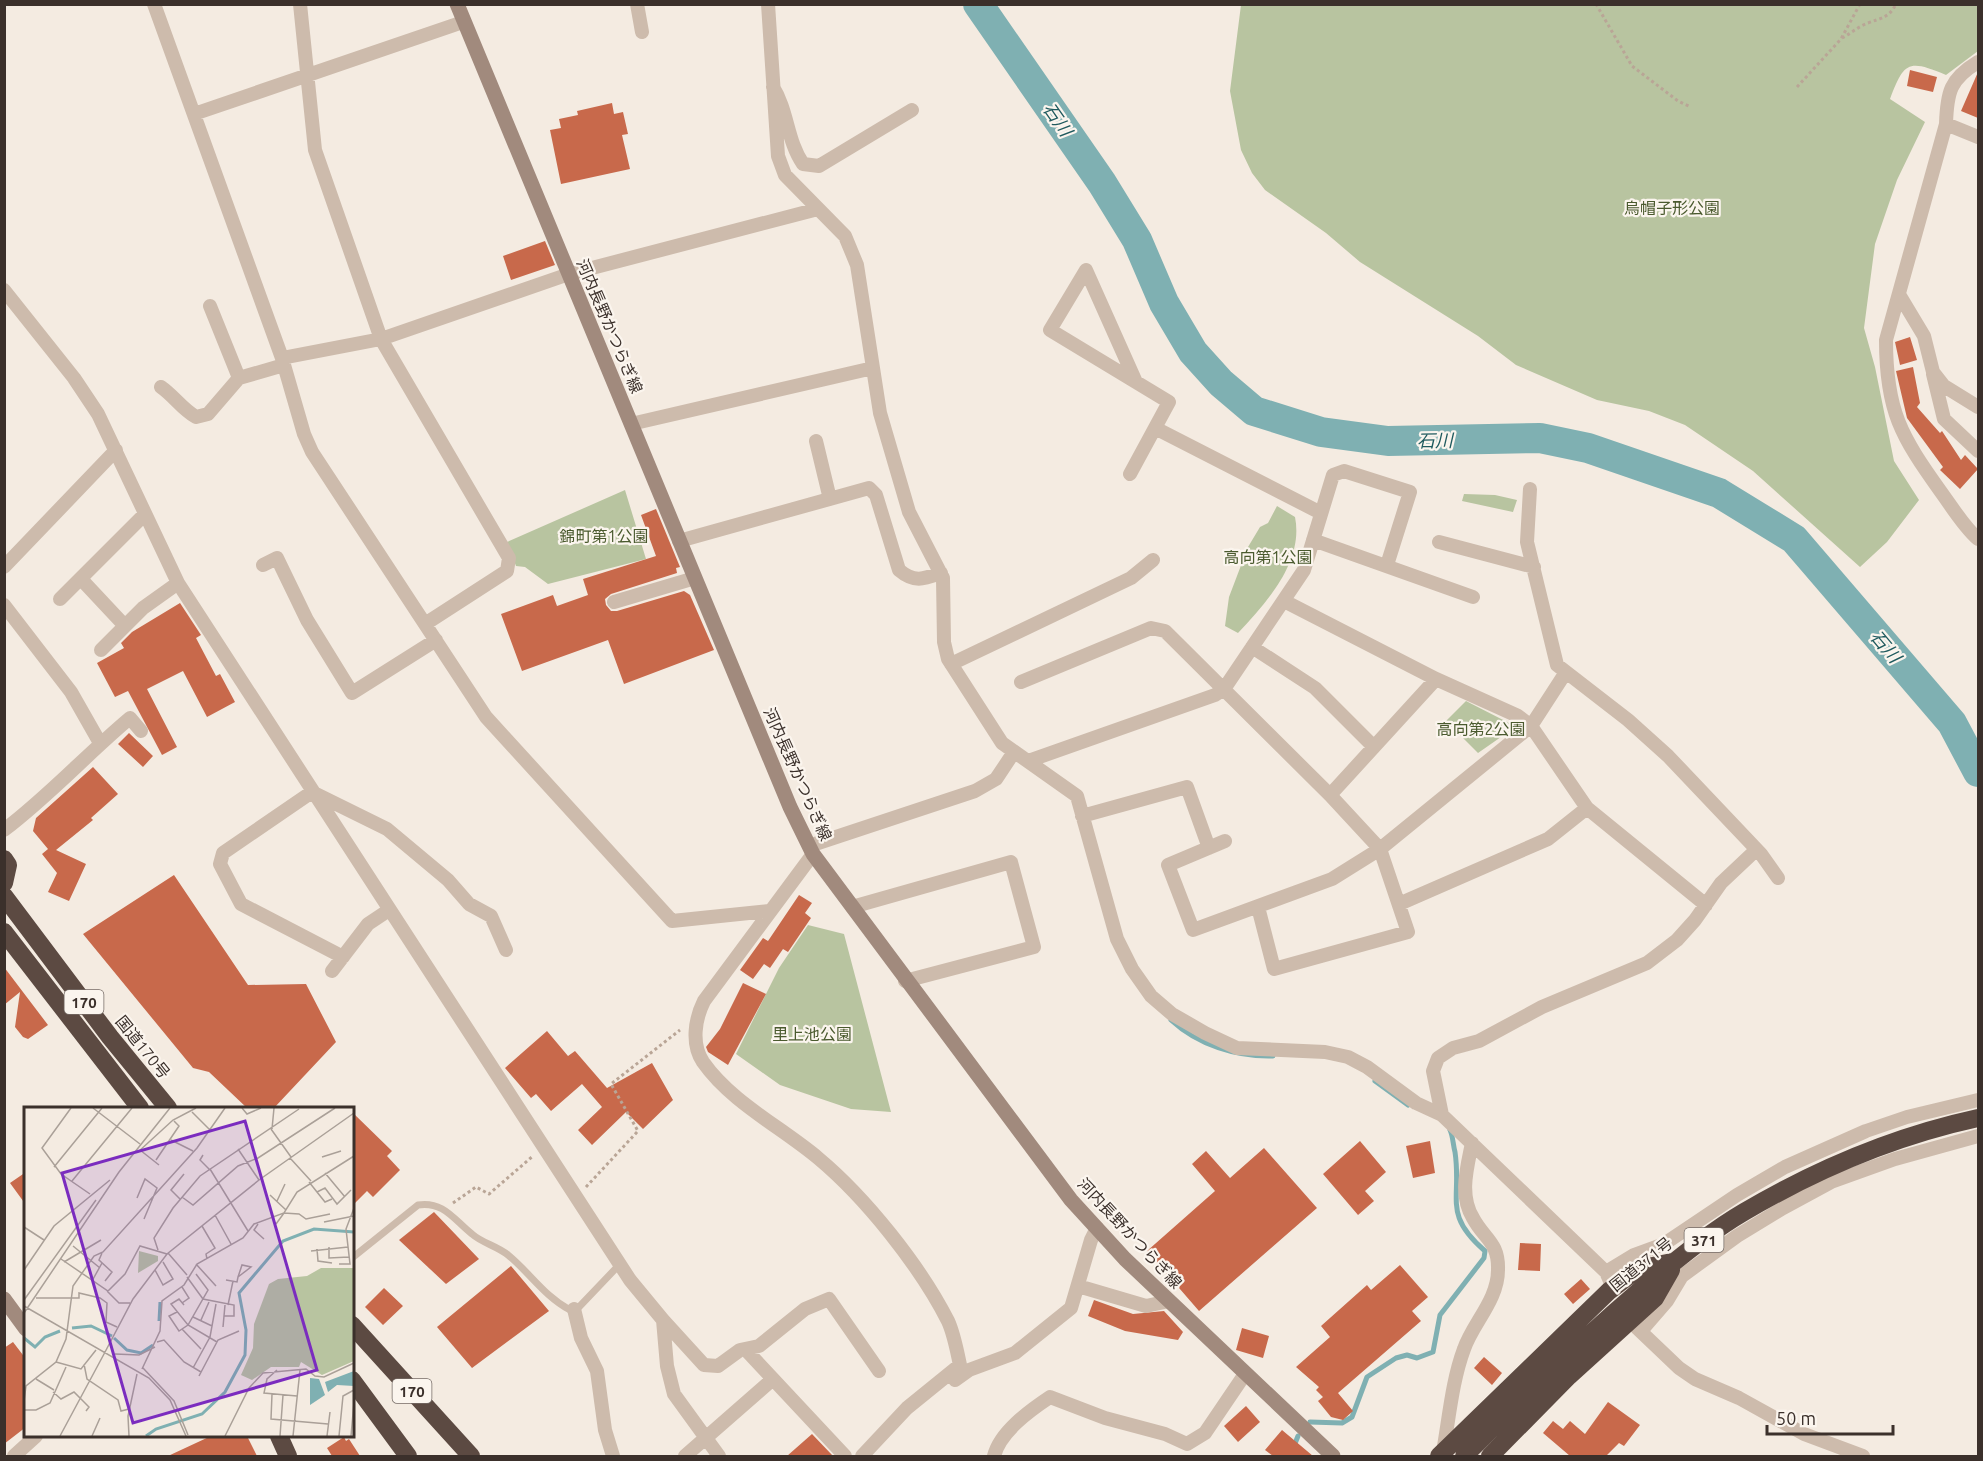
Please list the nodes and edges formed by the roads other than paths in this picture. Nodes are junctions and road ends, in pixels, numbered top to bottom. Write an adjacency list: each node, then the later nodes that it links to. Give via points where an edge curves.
1 (154, 4): 12 (street)
2 (300, 4): 9 (street)
3 (457, 4): 6 (main road, 河内長野かつらぎ線)
4 (637, 4): 7 (street)
5 (768, 4): 10 (street)
6 (463, 22): 9 (street); 16 (main road, 河内長野かつらぎ線)
7 (642, 32)
8 (1978, 62): 13 (street, via 1953,81)
9 (308, 74): 12 (street); 20 (street, via 315,150)
10 (772, 85): 11 (street, via 781,100 802,164 819,166); 15 (street, via 777,156 785,175)
11 (912, 110)
12 (194, 114): 21 (street)
13 (1946, 124): 14 (street); 18 (street)
14 (1978, 137)
15 (818, 209): 16 (street); 22 (street, via 845,236 856,264)
16 (569, 274): 20 (street); 28 (main road, 河内長野かつらぎ線)
17 (4, 290): 31 (street, via 74,378 99,414)
18 (1900, 296): 23 (street, via 1924,336); 38 (street, via 1887,340 1891,404 1916,457)
19 (210, 306): 24 (street)
20 (381, 339): 21 (street); 56 (street, via 509,558 507,571)
21 (283, 362): 24 (street); 56 (street, via 312,452)
22 (873, 368): 28 (street); 47 (street, via 880,413 909,512)
23 (1933, 372): 27 (street, via 1944,386); 32 (street, via 1944,419)
24 (239, 378): 26 (street, via 208,414 196,417)
25 (1136, 382): 25 (street, via 1095,290 1086,270 1050,330); 29 (street, via 1168,402)
26 (161, 387)
27 (1978, 407)
28 (631, 424): 40 (main road, 河内長野かつらぎ線)
29 (1155, 428): 33 (street); 36 (street)
30 (816, 441): 35 (street)
31 (116, 450): 37 (street); 45 (street)
32 (1978, 451)
33 (1130, 474)
34 (1530, 489): 46 (street, via 1527,542)
35 (830, 499): 40 (street); 47 (street, via 869,488 876,495 899,570 908,578 919,580)
36 (1321, 513): 39 (street); 44 (street, via 1333,475 1344,471 1410,492)
37 (144, 515): 49 (street); 50 (street)
38 (1978, 539)
39 (1313, 540): 44 (street); 53 (street, via 1304,570)
40 (679, 541): 48 (main road, 河内長野かつらぎ線)
41 (1439, 542): 46 (street)
42 (1153, 560): 61 (street, via 1131,578)
43 (263, 565): 58 (street, via 277,558 307,620 352,693)
44 (1388, 565): 51 (street)
45 (4, 567)
46 (1534, 567): 62 (street, via 1551,649 1557,665)
47 (941, 573): 61 (street, via 944,642)
48 (695, 578): 54 (street); 80 (main road, 河内長野かつらぎ線)
49 (81, 579): 52 (street); 57 (street)
50 (178, 583): 57 (street); 72 (street)
51 (1473, 597)
52 (60, 599)
53 (1284, 601): 59 (street); 63 (street)
54 (614, 602)
55 (4, 605): 68 (street, via 71,692)
56 (425, 624): 58 (street)
57 (125, 626): 60 (street)
58 (436, 640): 91 (street, via 486,717 672,921)
59 (1252, 647): 65 (street); 69 (street, via 1315,688)
60 (100, 650)
61 (951, 664): 70 (street, via 1002,743)
62 (1566, 672): 66 (street); 81 (street, via 1660,749)
63 (1436, 678): 66 (street, via 1518,716); 69 (street)
64 (1021, 682): 65 (street, via 1151,628 1165,631)
65 (1224, 689): 71 (street); 73 (street)
66 (1531, 726): 74 (street); 79 (street)
67 (141, 731): 68 (street, via 130,718)
68 (100, 743): 76 (street, via 33,808)
69 (1374, 747): 73 (street)
70 (1014, 752): 71 (street); 80 (street, via 996,779 975,791)
71 (1028, 762): 75 (street, via 1077,796)
72 (312, 792): 90 (street); 93 (street, via 387,829 448,880 469,904 491,916); 94 (street, via 223,853 220,864 241,904)
73 (1330, 795): 79 (street)
74 (1587, 808): 86 (street, via 1548,839); 87 (street)
75 (1082, 816): 78 (street, via 1187,787); 100 (street, via 1117,939 1151,996 1172,1014 1237,1048 1325,1052 1348,1057 1416,1103)
76 (4, 830)
77 (1225, 841): 78 (street)
78 (1209, 848): 89 (street, via 1168,865 1193,930)
79 (1380, 849): 86 (street); 89 (street, via 1332,879)
80 (811, 850): 88 (main road, 河内長野かつらぎ線); 91 (street)
81 (1756, 850): 83 (street); 87 (street, via 1721,883)
82 (4, 859): 84 (highway, via 8,865)
83 (1778, 878)
84 (4, 883)
85 (4, 896): 99 (highway, 国道170号 / 170)
86 (1399, 904): 89 (street, via 1407,932 1274,969)
87 (1706, 904): 100 (street, via 1677,940 1647,963 1542,1007 1438,1058 1433,1071)
88 (852, 907): 96 (main road, 河内長野かつらぎ線); 96 (street, via 1011,862 1034,947)
89 (1258, 907)
90 (389, 910): 94 (street, via 368,924); 107 (street)
91 (769, 911): 120 (street, via 704,1002 696,1017 696,1040 702,1060 724,1085 818,1158 870,1208 949,1323 960,1365)
92 (4, 932): 98 (highway, 170)
93 (507, 950)
94 (343, 957): 95 (street)
95 (332, 971)
96 (905, 981): 104 (main road, 河内長野かつらぎ線)
97 (1978, 1101): 103 (street, via 1866,1131 1785,1167 1664,1244 1634,1255 1608,1276)
98 (139, 1107)
99 (164, 1107)
100 (1442, 1115): 103 (street)
101 (1978, 1118): 106 (highway, 国道371号 / 371, via 1897,1139 1852,1156 1743,1212)
102 (1978, 1136): 138 (street, via 1831,1182 1783,1208 1682,1276 1667,1301 1639,1329 1695,1379 1804,1434)
103 (1472, 1143): 124 (street, via 1465,1199 1473,1220 1489,1237 1497,1254 1498,1272 1491,1298 1464,1349)
104 (1096, 1228): 108 (street); 110 (main road, 河内長野かつらぎ線)
105 (354, 1256): 111 (lane, via 418,1205 429,1203 445,1208 473,1236 507,1254 552,1301)
106 (1676, 1261): 124 (highway, via 1638,1269 1609,1291); 136 (highway, 国道371号 / 371, via 1618,1307); 137 (highway, via 1655,1298 1569,1376)
107 (620, 1264): 111 (lane); 112 (street)
108 (1078, 1286): 110 (street, via 1146,1306); 120 (street, via 1071,1308 1015,1353 969,1370 937,1394)
109 (4, 1299): 113 (main road)
110 (1169, 1301): 117 (main road, 河内長野かつらぎ線)
111 (574, 1309): 129 (street, via 581,1338 597,1371 605,1430)
112 (663, 1320): 115 (street, via 704,1365 718,1366); 123 (street, via 674,1394)
113 (24, 1326)
114 (354, 1327): 128 (highway, 170)
115 (746, 1350): 116 (street, via 759,1346 805,1309 829,1299); 118 (street)
116 (879, 1371)
117 (1245, 1374): 134 (street, via 1205,1433 1187,1444 1050,1397 997,1445); 135 (main road, 河内長野かつらぎ線)
118 (773, 1379): 123 (street); 132 (street)
119 (354, 1383): 127 (highway, 170)
120 (907, 1408): 133 (street)
121 (35, 1437): 125 (street)
122 (279, 1437): 126 (highway)
123 (705, 1440): 130 (street); 131 (street)
124 (1441, 1454)
125 (14, 1456)
126 (288, 1456)
127 (408, 1456)
128 (471, 1456)
129 (613, 1456)
130 (685, 1456)
131 (719, 1456)
132 (845, 1456)
133 (861, 1456)
134 (994, 1456)
135 (1333, 1456)
136 (1464, 1456)
137 (1490, 1456)
138 (1863, 1456)

